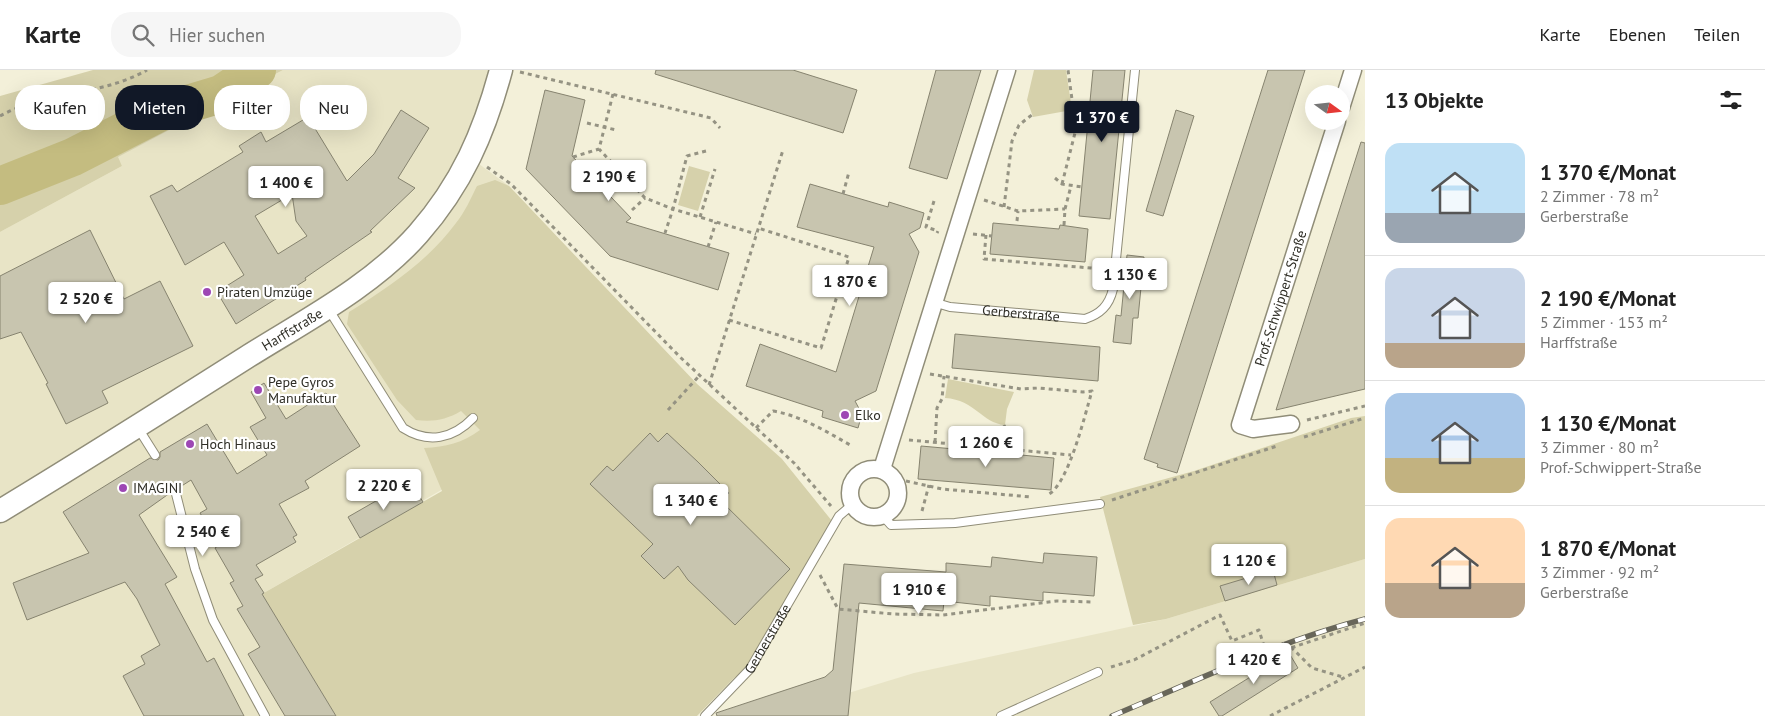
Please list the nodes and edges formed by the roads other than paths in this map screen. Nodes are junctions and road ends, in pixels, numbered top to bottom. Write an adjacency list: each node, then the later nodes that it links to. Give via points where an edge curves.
1 (1007, 70): 7 (street)
2 (1135, 70): 7 (lane, Gerberstraße, via 1113,289 1108,303 1096,315 1084,319 950,307)
3 (1353, 70): 5 (street)
4 (510, 71): 8 (street, Harffstraße, via 472,156 440,205 406,246)
5 (1348, 85)
6 (1334, 130): 11 (street, Prof.-Schwippert-Straße, via 1240,425)
7 (933, 302): 13 (street)
8 (327, 308): 9 (lane, via 403,428 414,435 438,438 464,427); 10 (street, Harffstraße)
9 (472, 418)
10 (137, 426): 12 (lane); 17 (street, Harffstraße)
11 (1294, 432)
12 (155, 455)
13 (882, 470): 15 (street, via 871,468 856,476 850,494); 18 (street, via 896,482 898,495 892,510)
14 (175, 490): 20 (lane, via 195,569 213,620)
15 (853, 504): 18 (street, via 863,515); 21 (lane, Gerberstraße, via 839,516 750,669)
16 (1100, 504): 18 (lane, via 955,523 891,525)
17 (0, 511)
18 (883, 516)
19 (1098, 672): 22 (lane)
20 (265, 716)
21 (705, 716)
22 (1001, 716)

